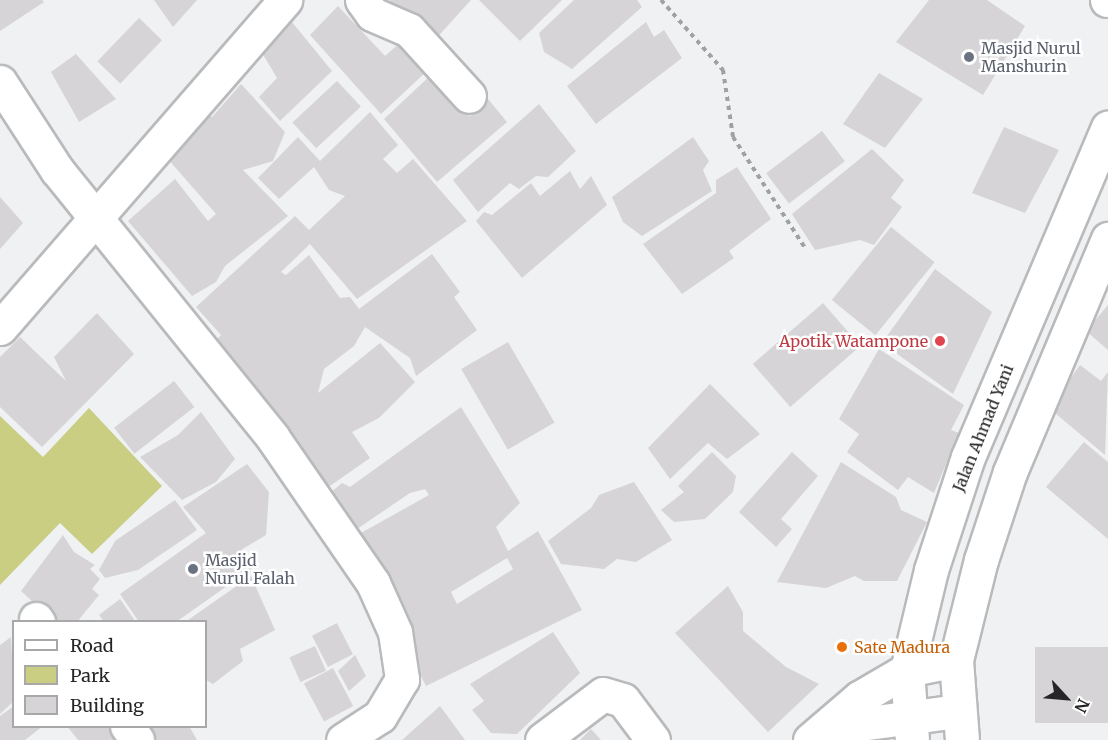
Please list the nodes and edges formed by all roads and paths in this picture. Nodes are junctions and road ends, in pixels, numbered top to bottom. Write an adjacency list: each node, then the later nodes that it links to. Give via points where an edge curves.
1 (285, 0): 7 (main road)
2 (362, 0): 5 (main road, via 372,14 409,30)
3 (662, 0): 9 (path, via 723,70 733,137)
4 (0, 82): 7 (main road, via 57,170)
5 (469, 96)
6 (1108, 127): 12 (main road, Jalan Ahmad Yani, via 968,457)
7 (96, 213): 10 (main road); 16 (main road, via 273,438 373,583 395,632 402,679 380,717)
8 (1108, 238): 11 (main road, via 1010,472)
9 (805, 248)
10 (0, 328)
11 (956, 660): 12 (main road); 13 (main road)
12 (907, 670): 14 (main road, Jalan Ahmad Yani); 15 (main road, via 859,698)
13 (960, 725): 14 (main road)
14 (910, 731): 15 (main road)
15 (817, 735)
16 (343, 740)
17 (542, 740): 18 (main road, via 603,694 623,700)
18 (654, 740)

